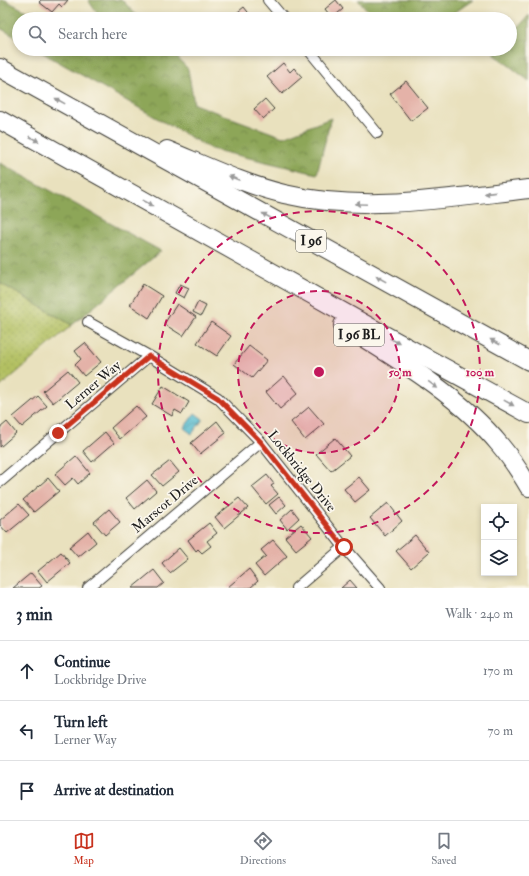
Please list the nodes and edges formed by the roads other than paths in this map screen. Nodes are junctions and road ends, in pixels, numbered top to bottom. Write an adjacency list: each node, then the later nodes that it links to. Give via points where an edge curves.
1 (268, 0): 2 (street)
2 (278, 12)
3 (314, 56): 7 (street)
4 (0, 68): 6 (highway, I 96, one-way to 4)
5 (0, 120): 9 (highway, one-way to 9)
6 (94, 120): 8 (highway, one-way to 6, via 389,203 344,203 311,199 283,194 235,179); 12 (highway, I 96, one-way to 6)
7 (377, 133)
8 (529, 189)
9 (165, 212): 13 (highway, one-way to 13); 16 (highway, I 96 BL, one-way to 16, via 440,390 499,444)
10 (88, 322): 11 (street, Lockbridge Drive)
11 (149, 356): 14 (street, Lockbridge Drive, via 218,398); 15 (street, Lerner Way)
12 (529, 361)
13 (529, 414)
14 (261, 442): 17 (street, Lockbridge Drive); 18 (street, Marscot Drive)
15 (0, 482)
16 (529, 487)
17 (344, 547): 19 (street); 20 (street, Lockbridge Drive)
18 (88, 588)
19 (296, 588)
20 (380, 588)

